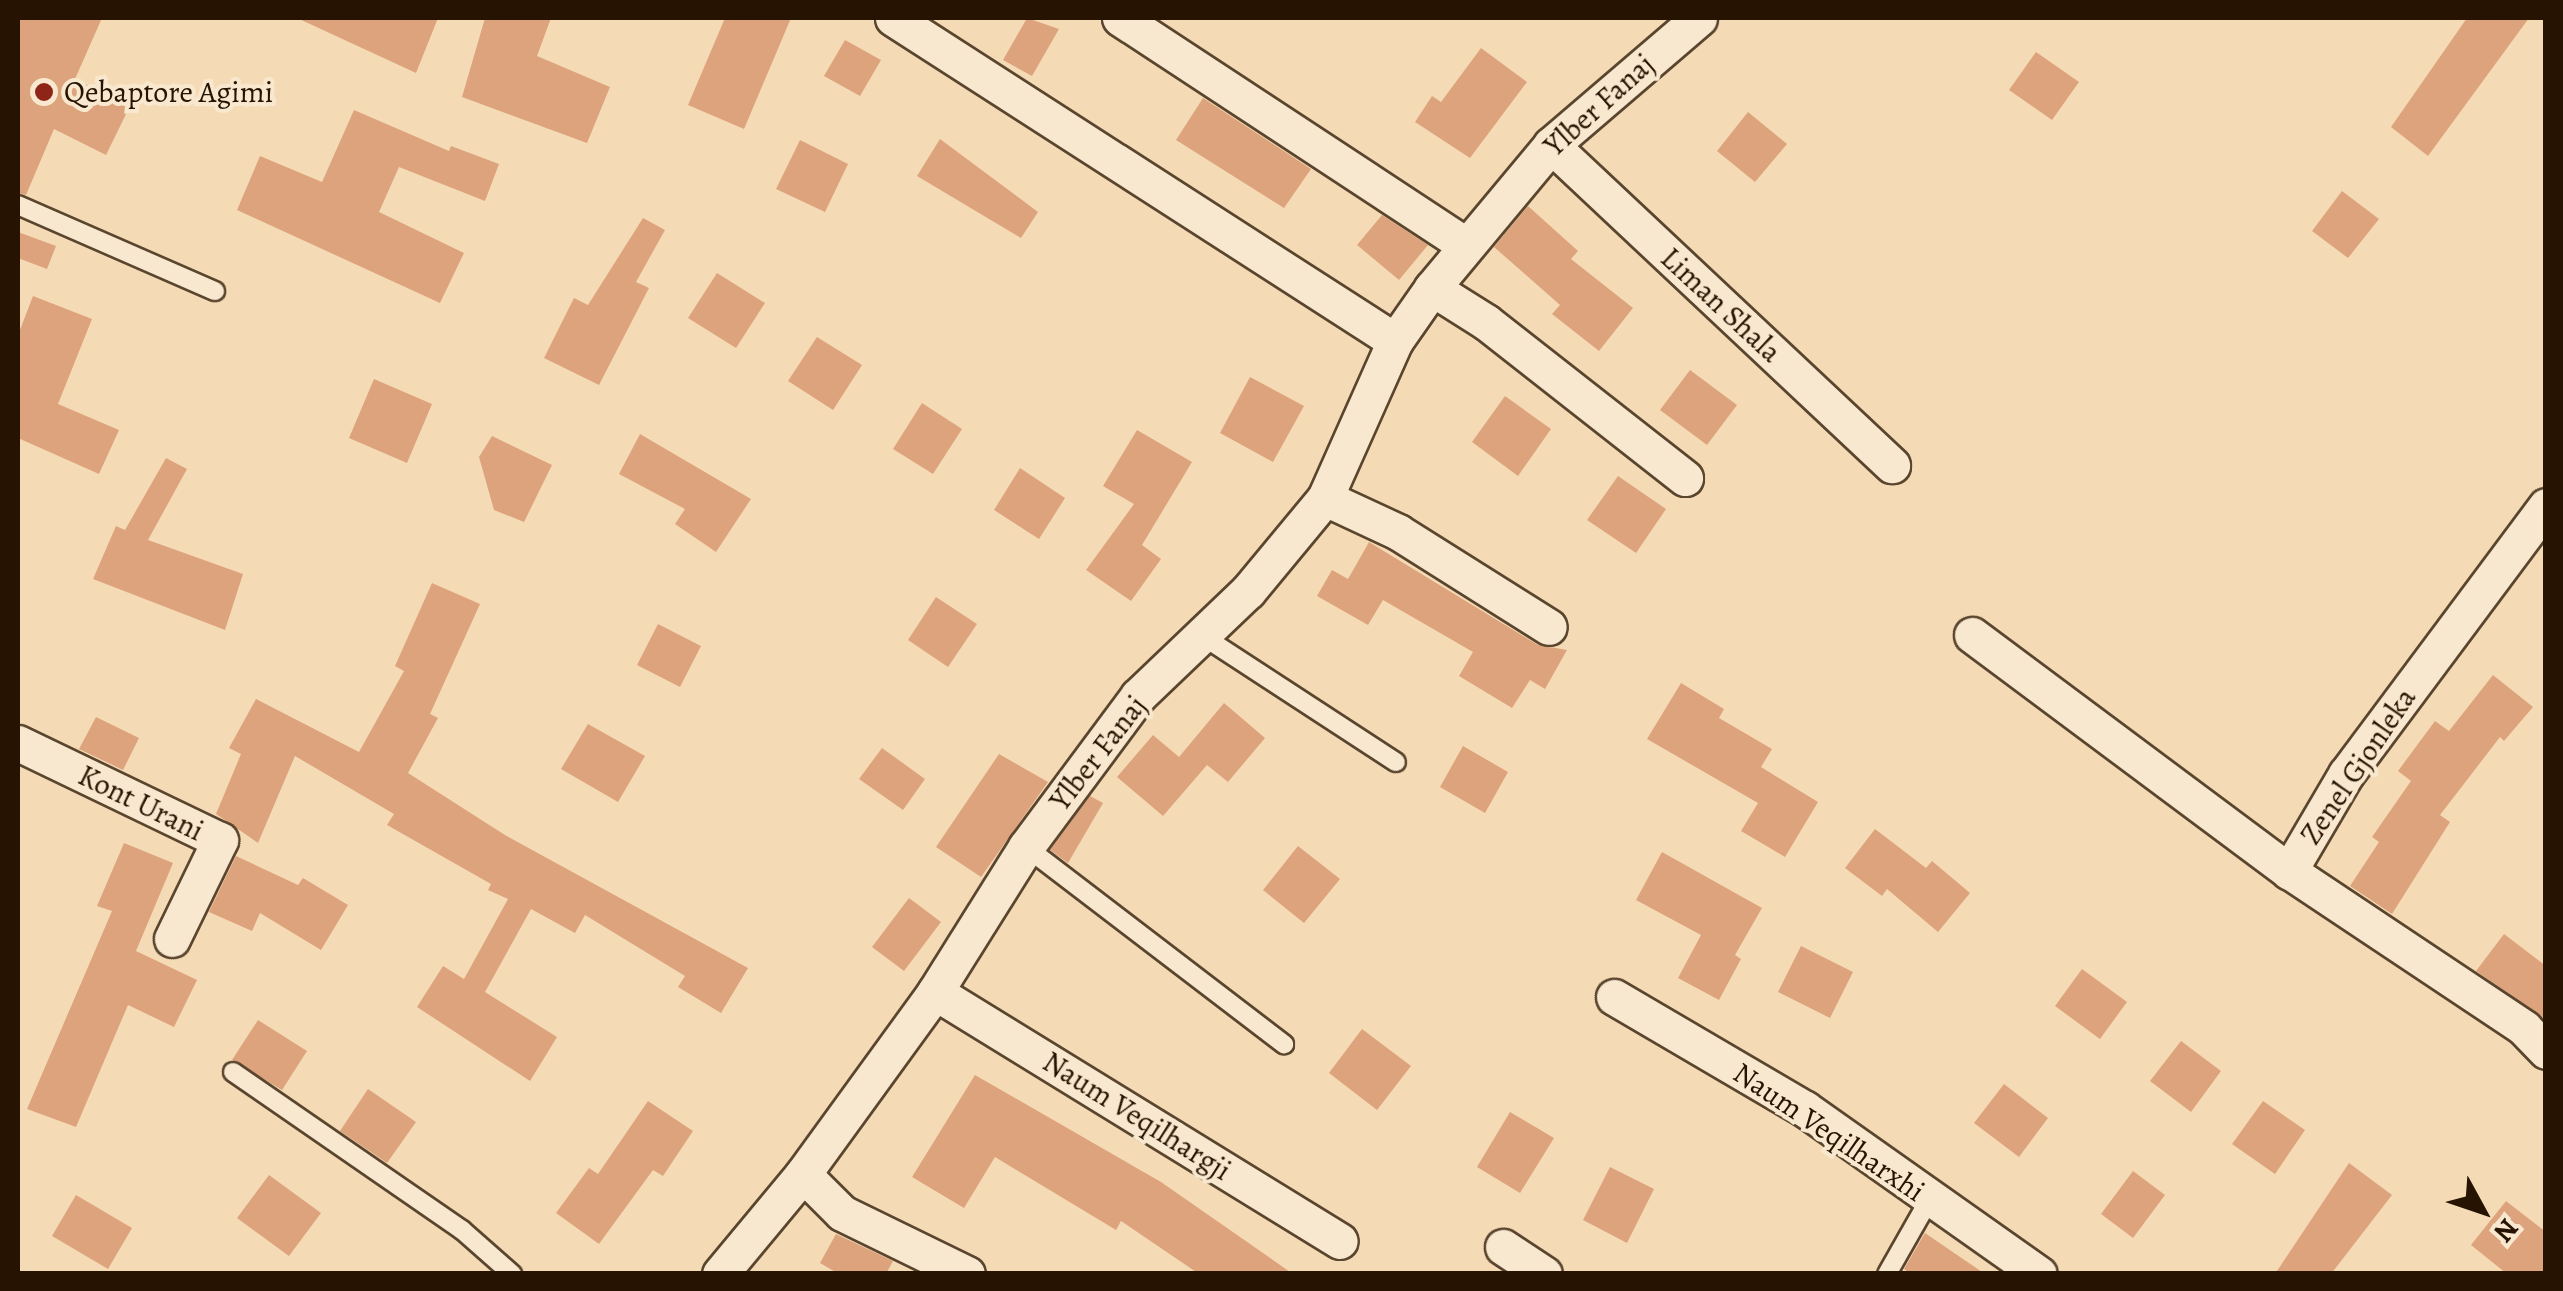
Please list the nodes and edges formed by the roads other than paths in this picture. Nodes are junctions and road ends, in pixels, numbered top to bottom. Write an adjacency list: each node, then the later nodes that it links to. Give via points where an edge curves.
1 (893, 18): 9 (street)
2 (1120, 18): 6 (street)
3 (1699, 18): 4 (street, Ylber Fanaj)
4 (1551, 145): 6 (street, Ylber Fanaj); 10 (street, Liman Shala)
5 (18, 205): 8 (lane)
6 (1466, 244): 7 (street, Ylber Fanaj)
7 (1432, 288): 9 (street, Ylber Fanaj); 11 (street)
8 (215, 290)
9 (1396, 341): 12 (street, Ylber Fanaj)
10 (1892, 464)
11 (1685, 478)
12 (1325, 498): 14 (street, via 1398,532); 16 (street, Ylber Fanaj)
13 (2546, 506): 20 (street, Zenel Gjonleka, via 2346,774)
14 (1549, 627)
15 (1972, 635): 20 (street)
16 (1204, 636): 18 (lane); 19 (street, Ylber Fanaj, via 1138,696)
17 (18, 744): 21 (street, Kont Urani, via 220,840)
18 (1396, 762)
19 (1026, 847): 22 (street, Ylber Fanaj); 24 (lane)
20 (2289, 871): 25 (street, Zenel Gjonleka, via 2524,1028)
21 (172, 940)
22 (935, 992): 27 (street, Ylber Fanaj); 29 (street, Naum Veqilhargji)
23 (1614, 997): 28 (street, Naum Veqilharxhi, via 1805,1109)
24 (1284, 1044)
25 (2546, 1051)
26 (233, 1072): 31 (lane, via 446,1218)
27 (803, 1174): 32 (street, Ylber Fanaj); 33 (street, via 842,1213)
28 (1929, 1200): 35 (lane); 36 (street, Naum Veqilharxhi)
29 (1340, 1241)
30 (1503, 1247): 34 (street)
31 (512, 1274)
32 (720, 1274)
33 (966, 1274)
34 (1544, 1274)
35 (1887, 1274)
36 (2039, 1274)

